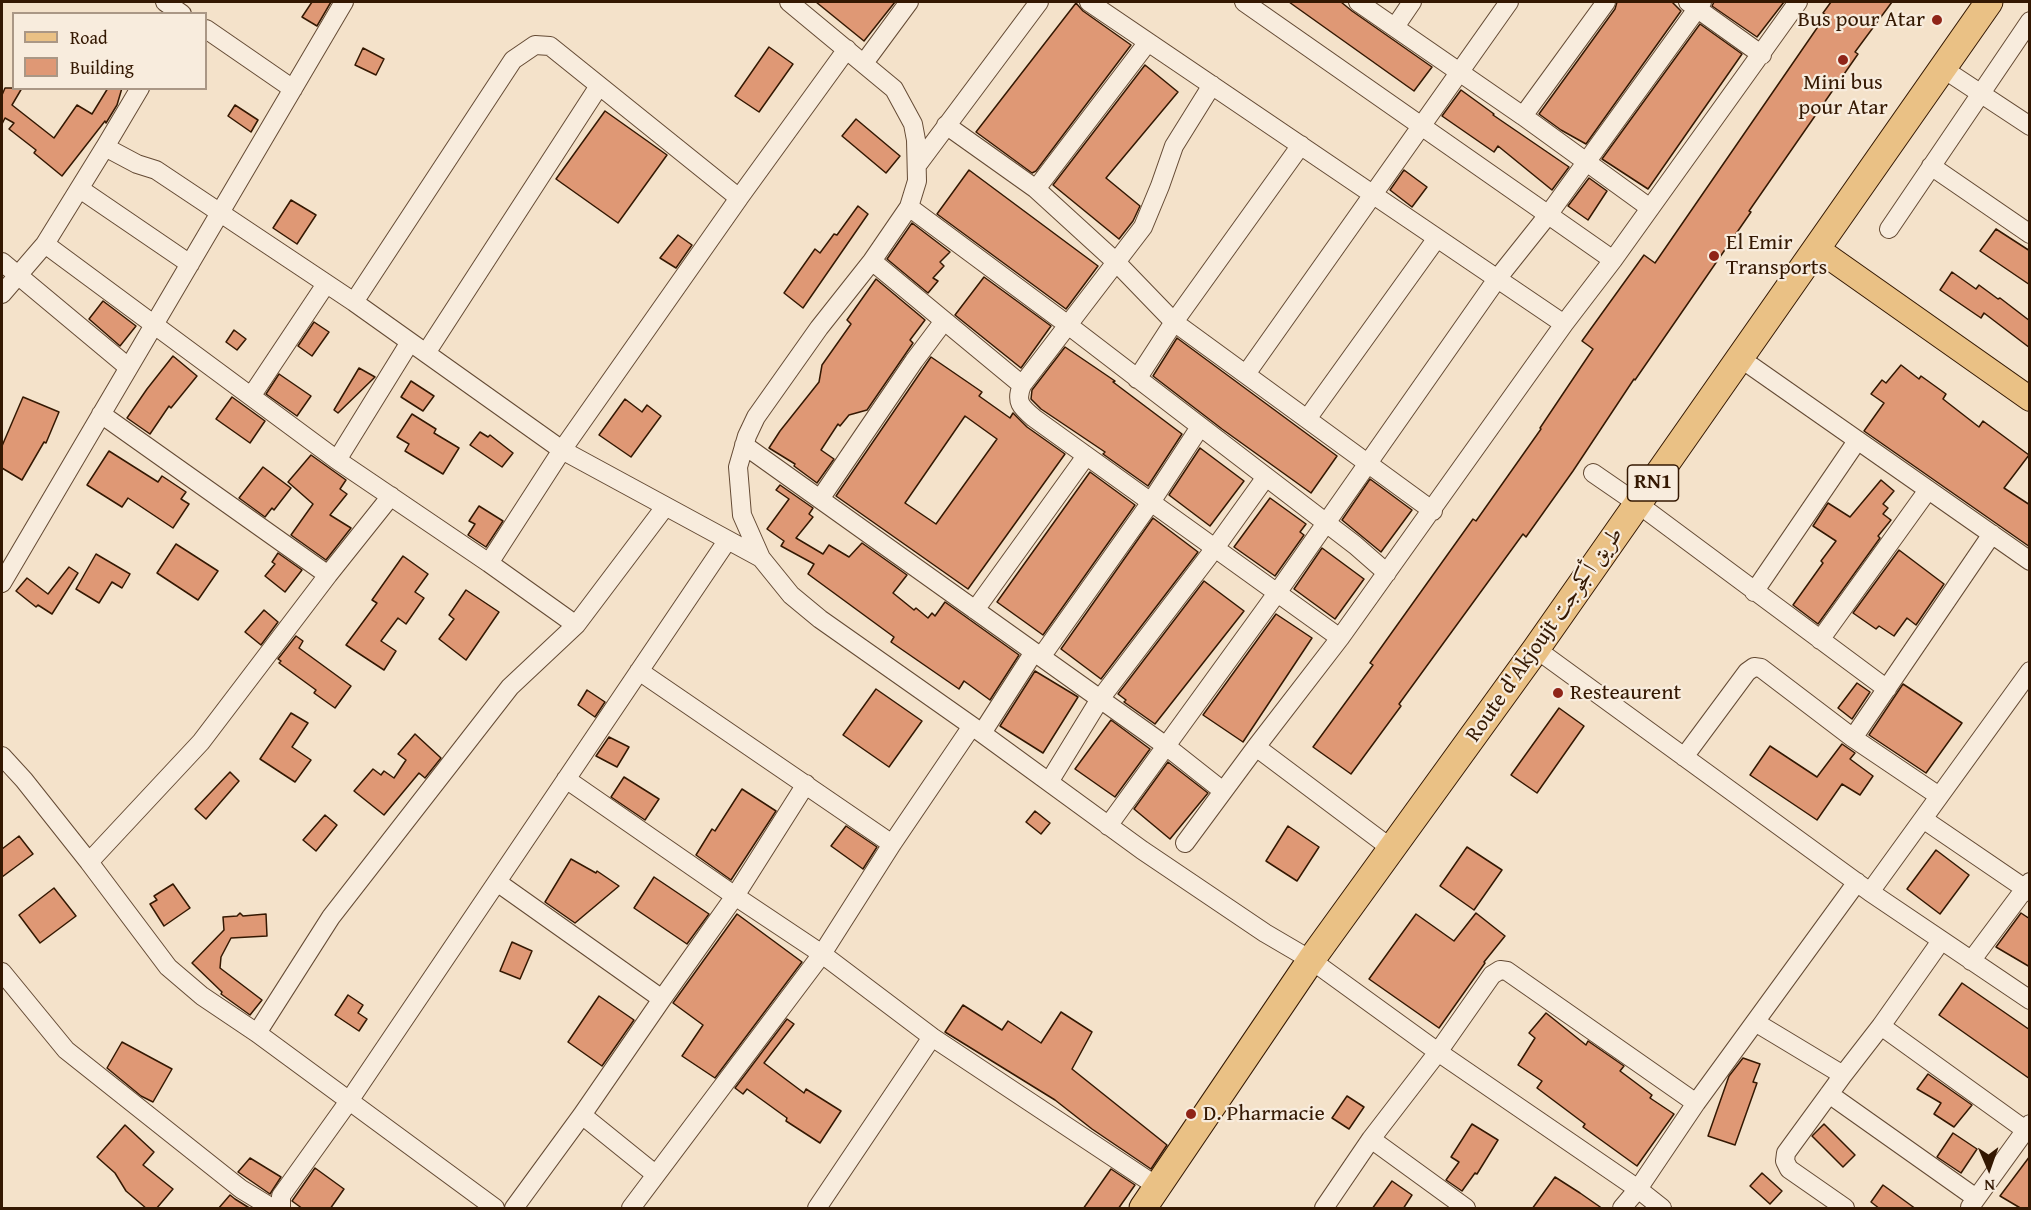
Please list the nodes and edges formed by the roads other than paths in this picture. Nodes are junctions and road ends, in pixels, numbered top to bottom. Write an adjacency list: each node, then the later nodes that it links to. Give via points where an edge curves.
1 (165, 2): 15 (street)
2 (344, 2): 27 (street)
3 (789, 2): 20 (street)
4 (909, 2): 22 (street)
5 (1039, 2): 31 (street)
6 (1089, 2): 19 (street)
7 (1244, 2): 32 (street)
8 (1358, 2): 17 (street)
9 (1412, 2): 17 (street)
10 (1509, 2): 24 (street)
11 (1606, 2): 30 (street)
12 (1798, 2): 21 (street)
13 (1989, 2): 23 (highway, Route d'Akjoujt طريق أكجوجت / RN1)
14 (1696, 4): 21 (street); 36 (street)
15 (179, 12)
16 (2030, 21): 29 (street)
17 (1395, 27): 24 (street)
18 (207, 30): 27 (street)
19 (1148, 42): 25 (street); 40 (street)
20 (847, 49): 22 (street); 42 (street)
21 (1762, 55): 44 (street)
22 (864, 63): 37 (street, via 894,89 904,105 913,124)
23 (1942, 68): 29 (street); 51 (highway, Route d'Akjoujt طريق أكجوجت / RN1)
24 (1459, 71): 30 (street); 32 (street)
25 (1212, 85): 34 (street); 55 (street, via 1174,146 1143,227)
26 (599, 86): 42 (street); 61 (street, via 550,46 535,45 513,60); 68 (street)
27 (292, 89): 45 (street)
28 (139, 90): 35 (street)
29 (1980, 93): 33 (street); 38 (street)
30 (1523, 116): 36 (street)
31 (946, 125): 37 (street); 40 (street)
32 (1421, 126): 41 (street); 46 (street)
33 (2030, 126)
34 (1301, 145): 41 (street); 63 (street)
35 (105, 147): 39 (street); 45 (street, via 156,170)
36 (1586, 161): 44 (street); 46 (street)
37 (918, 164): 43 (street)
38 (1931, 166): 47 (street); 48 (street)
39 (80, 189): 50 (street); 56 (street)
40 (1036, 189): 55 (street)
41 (1373, 194): 49 (street); 71 (street)
42 (739, 198): 81 (street)
43 (909, 207): 53 (street); 66 (street)
44 (1650, 208): 52 (street)
45 (221, 213): 56 (street); 59 (street)
46 (1548, 215): 52 (street); 58 (street)
47 (1889, 229)
48 (2030, 234)
49 (1437, 238): 58 (street); 77 (street)
50 (45, 244): 57 (street); 64 (street)
51 (1816, 248): 69 (highway, Route d'Akjoujt طريق أكجوجت / RN1); 75 (main road)
52 (1613, 260): 65 (street)
53 (872, 261): 62 (street); 80 (street, via 756,417)
54 (2, 262): 57 (street)
55 (1116, 262): 63 (street); 66 (street)
56 (190, 264): 64 (street)
57 (17, 276): 60 (street); 70 (street)
58 (1497, 279): 65 (street); 84 (street)
59 (326, 284): 61 (street); 74 (street)
60 (2, 294)
61 (354, 302): 67 (street)
62 (944, 321): 73 (street); 89 (street)
63 (1174, 322): 71 (street); 72 (street)
64 (153, 323): 70 (street); 74 (street)
65 (1564, 324): 93 (street)
66 (1068, 325): 72 (street); 73 (street)
67 (410, 342): 68 (street); 83 (street)
68 (426, 353): 81 (street)
69 (1740, 358): 79 (street); 91 (highway, Route d'Akjoujt طريق أكجوجت / RN1)
70 (128, 367): 76 (street)
71 (1246, 374): 77 (street)
72 (1137, 379): 78 (street)
73 (1022, 385): 82 (street, via 1018,395 1021,407)
74 (252, 395): 83 (street)
75 (2030, 399)
76 (101, 414): 101 (street); 103 (street)
77 (1307, 419): 84 (street)
78 (1200, 427): 86 (street); 90 (street)
79 (1857, 441): 87 (street); 104 (street)
80 (744, 444): 89 (street); 98 (street, via 738,467 742,515)
81 (562, 450): 92 (street); 100 (street)
82 (1086, 456): 90 (street); 106 (street)
83 (337, 460): 88 (street)
84 (1368, 464): 93 (street); 94 (street)
85 (1593, 473): 91 (street)
86 (1266, 477): 94 (street); 97 (street)
87 (1928, 490): 95 (street); 109 (street)
88 (391, 496): 100 (street); 103 (street)
89 (820, 499): 106 (street)
90 (1151, 502): 97 (street); 111 (street)
91 (1638, 504): 104 (street); 110 (highway, Route d'Akjoujt طريق أكجوجت / RN1)
92 (665, 507): 96 (street); 107 (street)
93 (1432, 511): 102 (street)
94 (1326, 524): 102 (street); 105 (street)
95 (1992, 534): 99 (street); 114 (street)
96 (727, 540): 98 (street); 112 (street)
97 (1215, 548): 105 (street); 115 (street)
98 (761, 558): 116 (street, via 791,595 820,619)
99 (2030, 561)
100 (489, 563): 107 (street)
101 (4, 571)
102 (1388, 573): 108 (street)
103 (328, 575): 132 (street, via 201,742)
104 (1754, 592): 109 (street)
105 (1277, 593): 108 (street); 118 (street)
106 (975, 610): 111 (street)
107 (576, 625): 146 (street, via 510,687 332,917)
108 (1340, 638): 119 (street)
109 (1820, 640): 114 (street)
110 (1536, 649): 121 (street); 131 (highway, Route d'Akjoujt طريق أكجوجت / RN1)
111 (1037, 655): 115 (street); 116 (street)
112 (639, 671): 122 (street); 124 (street)
113 (2030, 671): 126 (street)
114 (1887, 689): 117 (street)
115 (1100, 699): 118 (street); 123 (street)
116 (977, 730): 123 (street); 130 (street)
117 (1853, 738): 121 (street, via 1761,668 1754,667); 126 (street)
118 (1166, 746): 125 (street); 128 (street)
119 (1256, 747): 125 (street); 131 (street)
120 (2, 756): 132 (street)
121 (1684, 758): 134 (street)
122 (566, 779): 133 (street); 136 (street)
123 (1049, 782): 128 (street)
124 (806, 784): 130 (street); 136 (street)
125 (1223, 791): 129 (street)
126 (1939, 796): 127 (street)
127 (1923, 819): 134 (street); 135 (street)
128 (1108, 826): 139 (street)
129 (1185, 843)
130 (892, 844): 138 (street)
131 (1392, 849): 139 (highway, Route d'Akjoujt طريق أكجوجت / RN1)
132 (89, 862): 146 (street, via 168,966 202,996)
133 (497, 882): 142 (street); 151 (street)
134 (1864, 887): 137 (street); 144 (street)
135 (2028, 887): 140 (street)
136 (735, 896): 138 (street); 142 (street)
137 (1941, 941): 140 (street); 145 (street)
138 (822, 954): 147 (street); 156 (street)
139 (1311, 960): 148 (street); 157 (highway, Route d'Akjoujt طريق أكجوجت / RN1)
140 (1971, 961): 143 (street)
141 (2, 972): 160 (street, via 66,1050 241,1190)
142 (662, 999): 153 (street)
143 (2030, 1000)
144 (1755, 1022): 149 (street); 152 (street)
145 (1881, 1026): 149 (street); 154 (street)
146 (258, 1033): 151 (street)
147 (932, 1037): 157 (street); 165 (street)
148 (1438, 1052): 152 (street, via 1492,975 1507,971); 155 (street); 158 (street)
149 (1843, 1075): 150 (street)
150 (1829, 1094): 159 (street); 171 (street, via 1786,1153 1785,1161 1789,1169)
151 (349, 1101): 161 (street, via 281,1196); 162 (street)
152 (1696, 1103): 158 (street)
153 (582, 1115): 156 (street); 163 (street)
154 (2027, 1126): 159 (street)
155 (1371, 1139): 167 (street); 168 (street)
156 (656, 1174): 164 (street)
157 (1158, 1187): 166 (highway, Route d'Akjoujt طريق أكجوجت / RN1)
158 (1638, 1189): 169 (street); 170 (street)
159 (1973, 1203)
160 (272, 1209)
161 (281, 1209)
162 (495, 1209)
163 (514, 1209)
164 (631, 1209)
165 (817, 1209)
166 (1143, 1209)
167 (1324, 1209)
168 (1466, 1209)
169 (1622, 1209)
170 (1662, 1209)
171 (1845, 1209)

